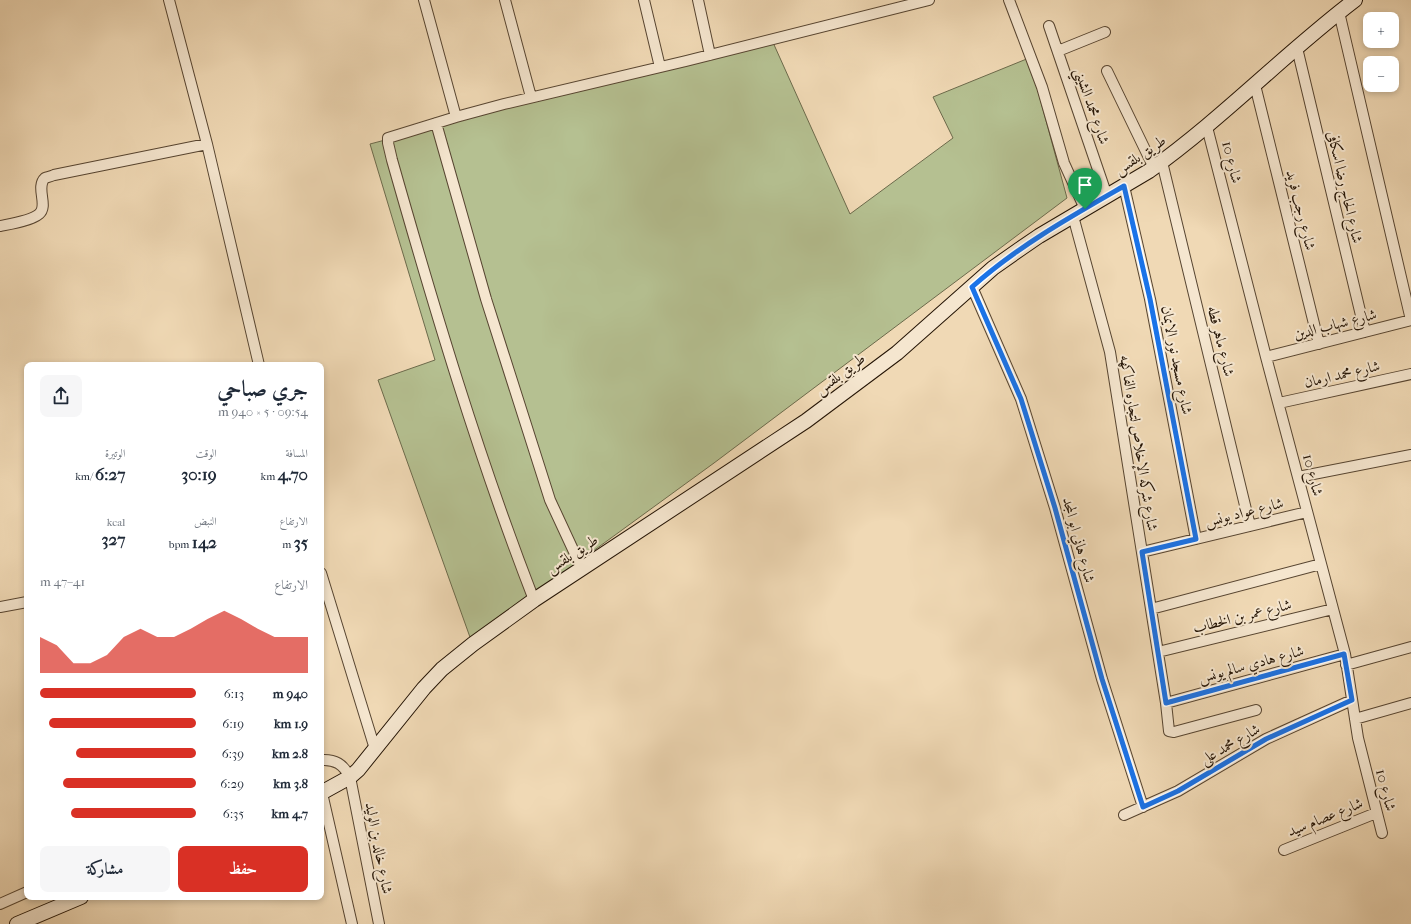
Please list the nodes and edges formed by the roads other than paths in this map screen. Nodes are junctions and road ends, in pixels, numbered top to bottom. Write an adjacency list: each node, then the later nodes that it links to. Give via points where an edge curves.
1 (169, 0): 22 (street)
2 (424, 0): 19 (street)
3 (505, 0): 18 (street)
4 (644, 0): 15 (street)
5 (698, 0): 14 (street)
6 (929, 0): 14 (street)
7 (1009, 0): 26 (street, شارع شركه الإخلاص لتجاره الفاكهه, via 1042,87)
8 (1355, 0): 9 (main road, طريق بلقس)
9 (1339, 12): 12 (main road, طريق بلقس); 29 (street)
10 (1049, 26): 13 (street, شارع محمد الشيني)
11 (1105, 32): 13 (street)
12 (1297, 48): 17 (main road, طريق بلقس); 30 (street, شارع الحاج رضا اسكافى)
13 (1058, 51): 25 (street, شارع محمد الشيني)
14 (710, 55): 15 (street)
15 (660, 67): 18 (street)
16 (1107, 71): 23 (street, شارع ماهر قطه)
17 (1255, 85): 21 (main road, طريق بلقس); 31 (street, شارع رجب فريد)
18 (531, 97): 19 (street)
19 (456, 117): 20 (street)
20 (436, 124): 43 (street, via 486,299 548,494); 45 (street, via 390,137 388,143 442,335 505,526)
21 (1207, 127): 23 (main road, طريق بلقس); 32 (street, شارع 10)
22 (207, 144): 27 (street, via 46,178 42,183 40,214); 33 (street)
23 (1158, 165): 24 (main road, طريق بلقس); 39 (street, شارع ماهر قطه)
24 (1124, 186): 25 (main road, طريق بلقس); 40 (street, شارع مسجد نور الايمان, via 1150,299)
25 (1107, 196): 26 (main road, طريق بلقس)
26 (1079, 212): 28 (main road, طريق بلقس, via 1020,248); 41 (street, شارع شركه الإخلاص لتجاره الفاكهه, via 1110,352)
27 (0, 226)
28 (972, 287): 43 (main road, طريق بلقس, via 897,353 806,421); 64 (street, شارع هاني ابو المجد, via 1021,399 1055,508 1102,679)
29 (1411, 320): 30 (street, شارع شهاب الدين)
30 (1365, 332): 31 (street, شارع شهاب الدين)
31 (1319, 344): 32 (street, شارع شهاب الدين)
32 (1266, 357): 35 (street, شارع 10)
33 (257, 362)
34 (1411, 374): 35 (street, شارع محمد ارمان)
35 (1278, 403): 37 (street, شارع 10)
36 (1411, 455): 37 (street)
37 (1298, 477): 38 (street, شارع 10)
38 (1307, 512): 39 (street, شارع عواد يونس); 42 (street, شارع 10)
39 (1250, 526): 40 (street, شارع عواد يونس)
40 (1196, 539): 41 (street, شارع عواد يونس)
41 (1142, 552): 48 (street, شارع شركه الإخلاص لتجاره الفاكهه)
42 (1321, 564): 48 (street); 49 (street, شارع 10)
43 (582, 569): 45 (main road, طريق بلقس)
44 (324, 584): 59 (street)
45 (534, 600): 59 (main road, طريق بلقس, via 442,670 424,688)
46 (24, 603): 47 (street)
47 (5, 606)
48 (1151, 609): 51 (street, شارع شركه الإخلاص لتجاره الفاكهه)
49 (1333, 609): 51 (street, شارع عمر بن الخطاب); 52 (street, شارع 10)
50 (1411, 647): 53 (street)
51 (1158, 652): 55 (street, شارع شركه الإخلاص لتجاره الفاكهه)
52 (1344, 654): 53 (street, شارع 10); 55 (street, شارع هادي سالم يونس)
53 (1346, 665): 54 (street, شارع 10)
54 (1352, 700): 58 (street, شارع 10); 64 (street, شارع محمد على, via 1266,739 1178,791)
55 (1166, 703): 57 (street, شارع شركه الإخلاص لتجاره الفاكهه, via 1168,728 1171,732)
56 (1411, 703): 58 (street)
57 (1256, 710)
58 (1355, 719): 65 (street, شارع 10)
59 (375, 749): 61 (main road, طريق بلقس)
60 (324, 760): 61 (street, via 338,762)
61 (350, 777): 62 (main road, طريق بلقس); 75 (street, شارع خالد بن الوليد)
62 (324, 792)
63 (324, 802): 74 (street)
64 (1143, 807): 66 (street, شارع محمد على)
65 (1376, 813): 67 (street, شارع 10); 68 (street, شارع عصام سيد)
66 (1124, 815)
67 (1382, 833)
68 (1284, 850)
69 (24, 893): 71 (street)
70 (64, 900): 72 (main road)
71 (0, 904)
72 (33, 921): 73 (main road)
73 (17, 924)
74 (352, 924)
75 (379, 924)

